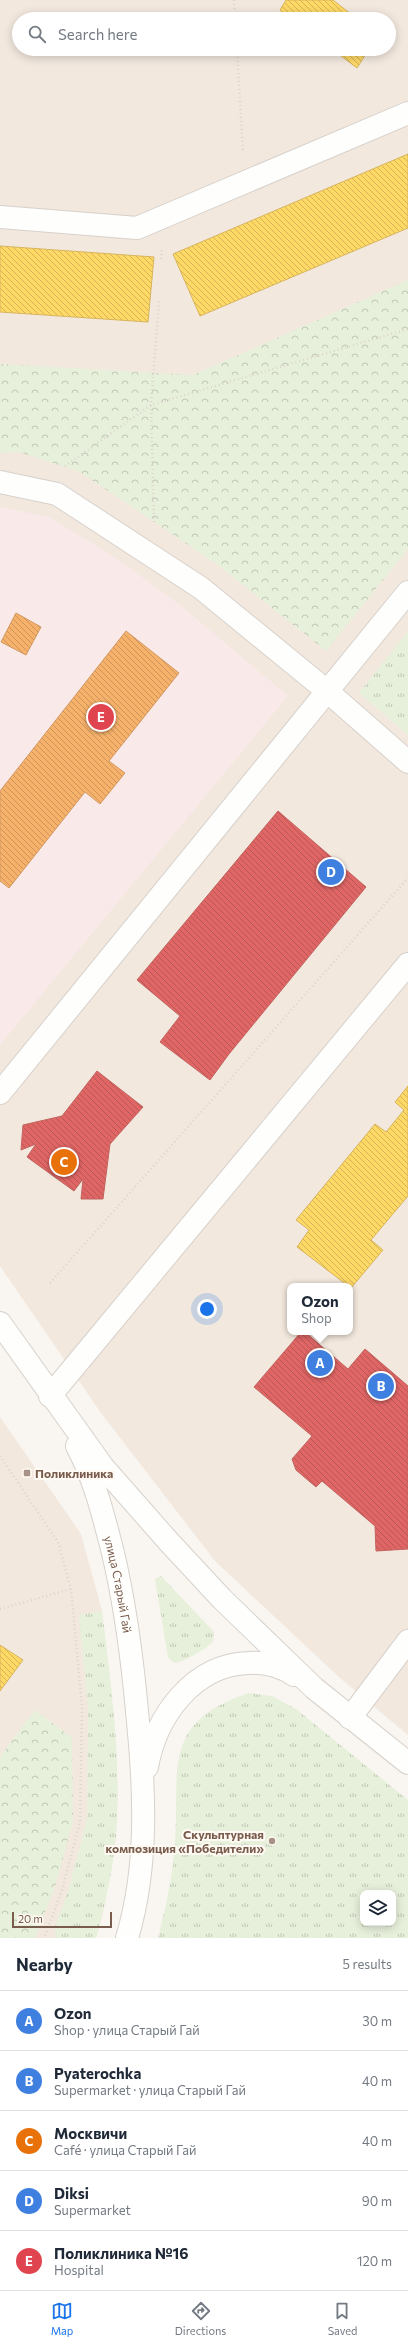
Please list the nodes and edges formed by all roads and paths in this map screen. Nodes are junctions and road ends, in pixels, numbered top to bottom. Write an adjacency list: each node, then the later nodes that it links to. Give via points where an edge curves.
1 (234, 0): 2 (path)
2 (235, 12)
3 (237, 56): 5 (path)
4 (408, 113): 5 (street)
5 (245, 182): 6 (street, via 137,228)
6 (0, 217)
7 (159, 300): 9 (path)
8 (408, 328): 9 (path)
9 (151, 405): 10 (path); 12 (path)
10 (61, 469)
11 (0, 482): 14 (street, via 57,494 201,588)
12 (154, 527)
13 (408, 592): 14 (street)
14 (327, 691): 15 (street); 18 (street)
15 (408, 762)
16 (408, 878): 19 (path)
17 (408, 964): 21 (street)
18 (0, 1092)
19 (50, 1283)
20 (0, 1323): 21 (street, улица Старый Гай)
21 (50, 1396): 26 (street, улица Старый Гай, via 103,1467 168,1542 222,1599); 29 (street, улица Старый Гай, via 79,1449 101,1506 120,1581 133,1662)
22 (0, 1456): 23 (path, via 58,1542)
23 (72, 1589): 24 (path); 30 (path, via 82,1706 80,1822 62,1890)
24 (0, 1609)
25 (408, 1641): 27 (street)
26 (314, 1688): 27 (street, улица Старый Гай); 29 (street, улица Старый Гай, via 283,1668 260,1663 234,1664 208,1672 181,1695 163,1721 150,1749)
27 (350, 1718): 28 (street, улица Старый Гай)
28 (408, 1763)
29 (144, 1785): 31 (street, улица Старый Гай, via 142,1862 133,1919)
30 (44, 1937)
31 (127, 1938)

